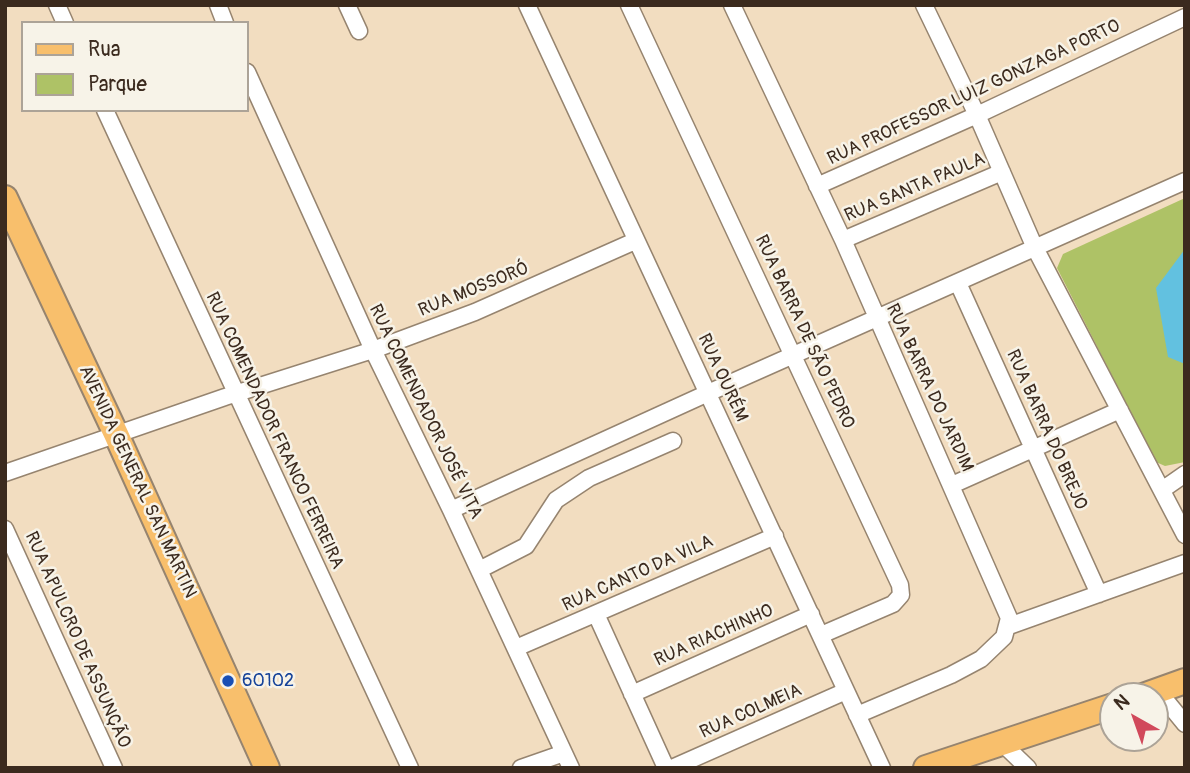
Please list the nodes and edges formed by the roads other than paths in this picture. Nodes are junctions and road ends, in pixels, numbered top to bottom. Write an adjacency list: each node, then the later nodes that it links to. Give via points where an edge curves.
1 (57, 5): 8 (street)
2 (347, 5): 9 (street)
3 (527, 5): 18 (street, RUA OURÉM)
4 (629, 5): 23 (street, RUA BARRA DE SÃO PEDRO)
5 (732, 5): 15 (street, RUA BARRA DO JARDIM)
6 (924, 5): 12 (street)
7 (1185, 18): 12 (street, RUA PROFESSOR LUIZ GONZAGA PORTO)
8 (64, 21)
9 (359, 31)
10 (248, 74): 22 (street, RUA COMENDADOR JOSÉ VITA)
11 (106, 112): 25 (street, RUA COMENDADOR FRANCO FERREIRA)
12 (977, 115): 13 (street); 15 (street, RUA PROFESSOR LUIZ GONZAGA PORTO)
13 (1002, 172): 17 (street, RUA SANTA PAULA); 19 (street)
14 (1185, 181): 19 (street)
15 (817, 186): 17 (street, RUA BARRA DO JARDIM)
16 (5, 198): 27 (main road, AVENIDA GENERAL SAN MARTIN)
17 (843, 240): 21 (street, RUA BARRA DO JARDIM)
18 (635, 241): 22 (street, RUA MOSSORÓ, via 475,312); 24 (street, RUA OURÉM)
19 (1035, 248): 20 (street); 26 (street)
20 (958, 283): 21 (street); 29 (street, RUA BARRA DO BREJO)
21 (876, 319): 23 (street); 32 (street, RUA BARRA DO JARDIM)
22 (373, 350): 25 (street, RUA MOSSORÓ); 34 (street, RUA COMENDADOR JOSÉ VITA)
23 (794, 356): 24 (street); 44 (street, RUA BARRA DE SÃO PEDRO, via 902,591 893,604)
24 (708, 393): 34 (street); 36 (street, RUA OURÉM)
25 (235, 394): 27 (street, RUA MOSSORÓ); 56 (street, RUA COMENDADOR FRANCO FERREIRA)
26 (1120, 410): 29 (street); 33 (street)
27 (116, 434): 30 (street, RUA MOSSORÓ); 55 (main road, AVENIDA GENERAL SAN MARTIN)
28 (673, 440): 39 (street, via 589,478 556,500 526,546)
29 (1034, 450): 32 (street); 40 (street, RUA BARRA DO BREJO)
30 (5, 473)
31 (1185, 474): 33 (street)
32 (952, 485): 43 (street, RUA BARRA DO JARDIM, via 1006,606)
33 (1162, 490): 37 (street)
34 (451, 510): 39 (street, RUA COMENDADOR JOSÉ VITA)
35 (5, 529): 54 (street, RUA APULCRO DE ASSUNÇÃO)
36 (775, 536): 41 (street, RUA CANTO DA VILA); 42 (street, RUA OURÉM)
37 (1185, 536)
38 (1185, 563): 40 (street)
39 (479, 570): 45 (street, RUA COMENDADOR JOSÉ VITA)
40 (1099, 594): 43 (street)
41 (596, 614): 45 (street, RUA CANTO DA VILA); 47 (street)
42 (811, 614): 44 (street, RUA OURÉM); 47 (street, RUA RIACHINHO)
43 (1009, 626): 50 (street, via 997,646 981,659)
44 (821, 635): 46 (street, RUA OURÉM)
45 (516, 648): 53 (street, RUA COMENDADOR JOSÉ VITA)
46 (846, 691): 50 (street, RUA OURÉM); 59 (street, RUA COLMEIA)
47 (632, 694): 58 (street)
48 (1169, 710): 51 (street)
49 (1099, 711): 52 (main road)
50 (857, 715): 60 (street, RUA OURÉM)
51 (1185, 724)
52 (1002, 743): 61 (main road); 62 (street)
53 (568, 760): 57 (street)
54 (114, 768)
55 (267, 768)
56 (410, 768)
57 (521, 768)
58 (666, 768)
59 (672, 768)
60 (882, 768)
61 (926, 768)
62 (1028, 768)

